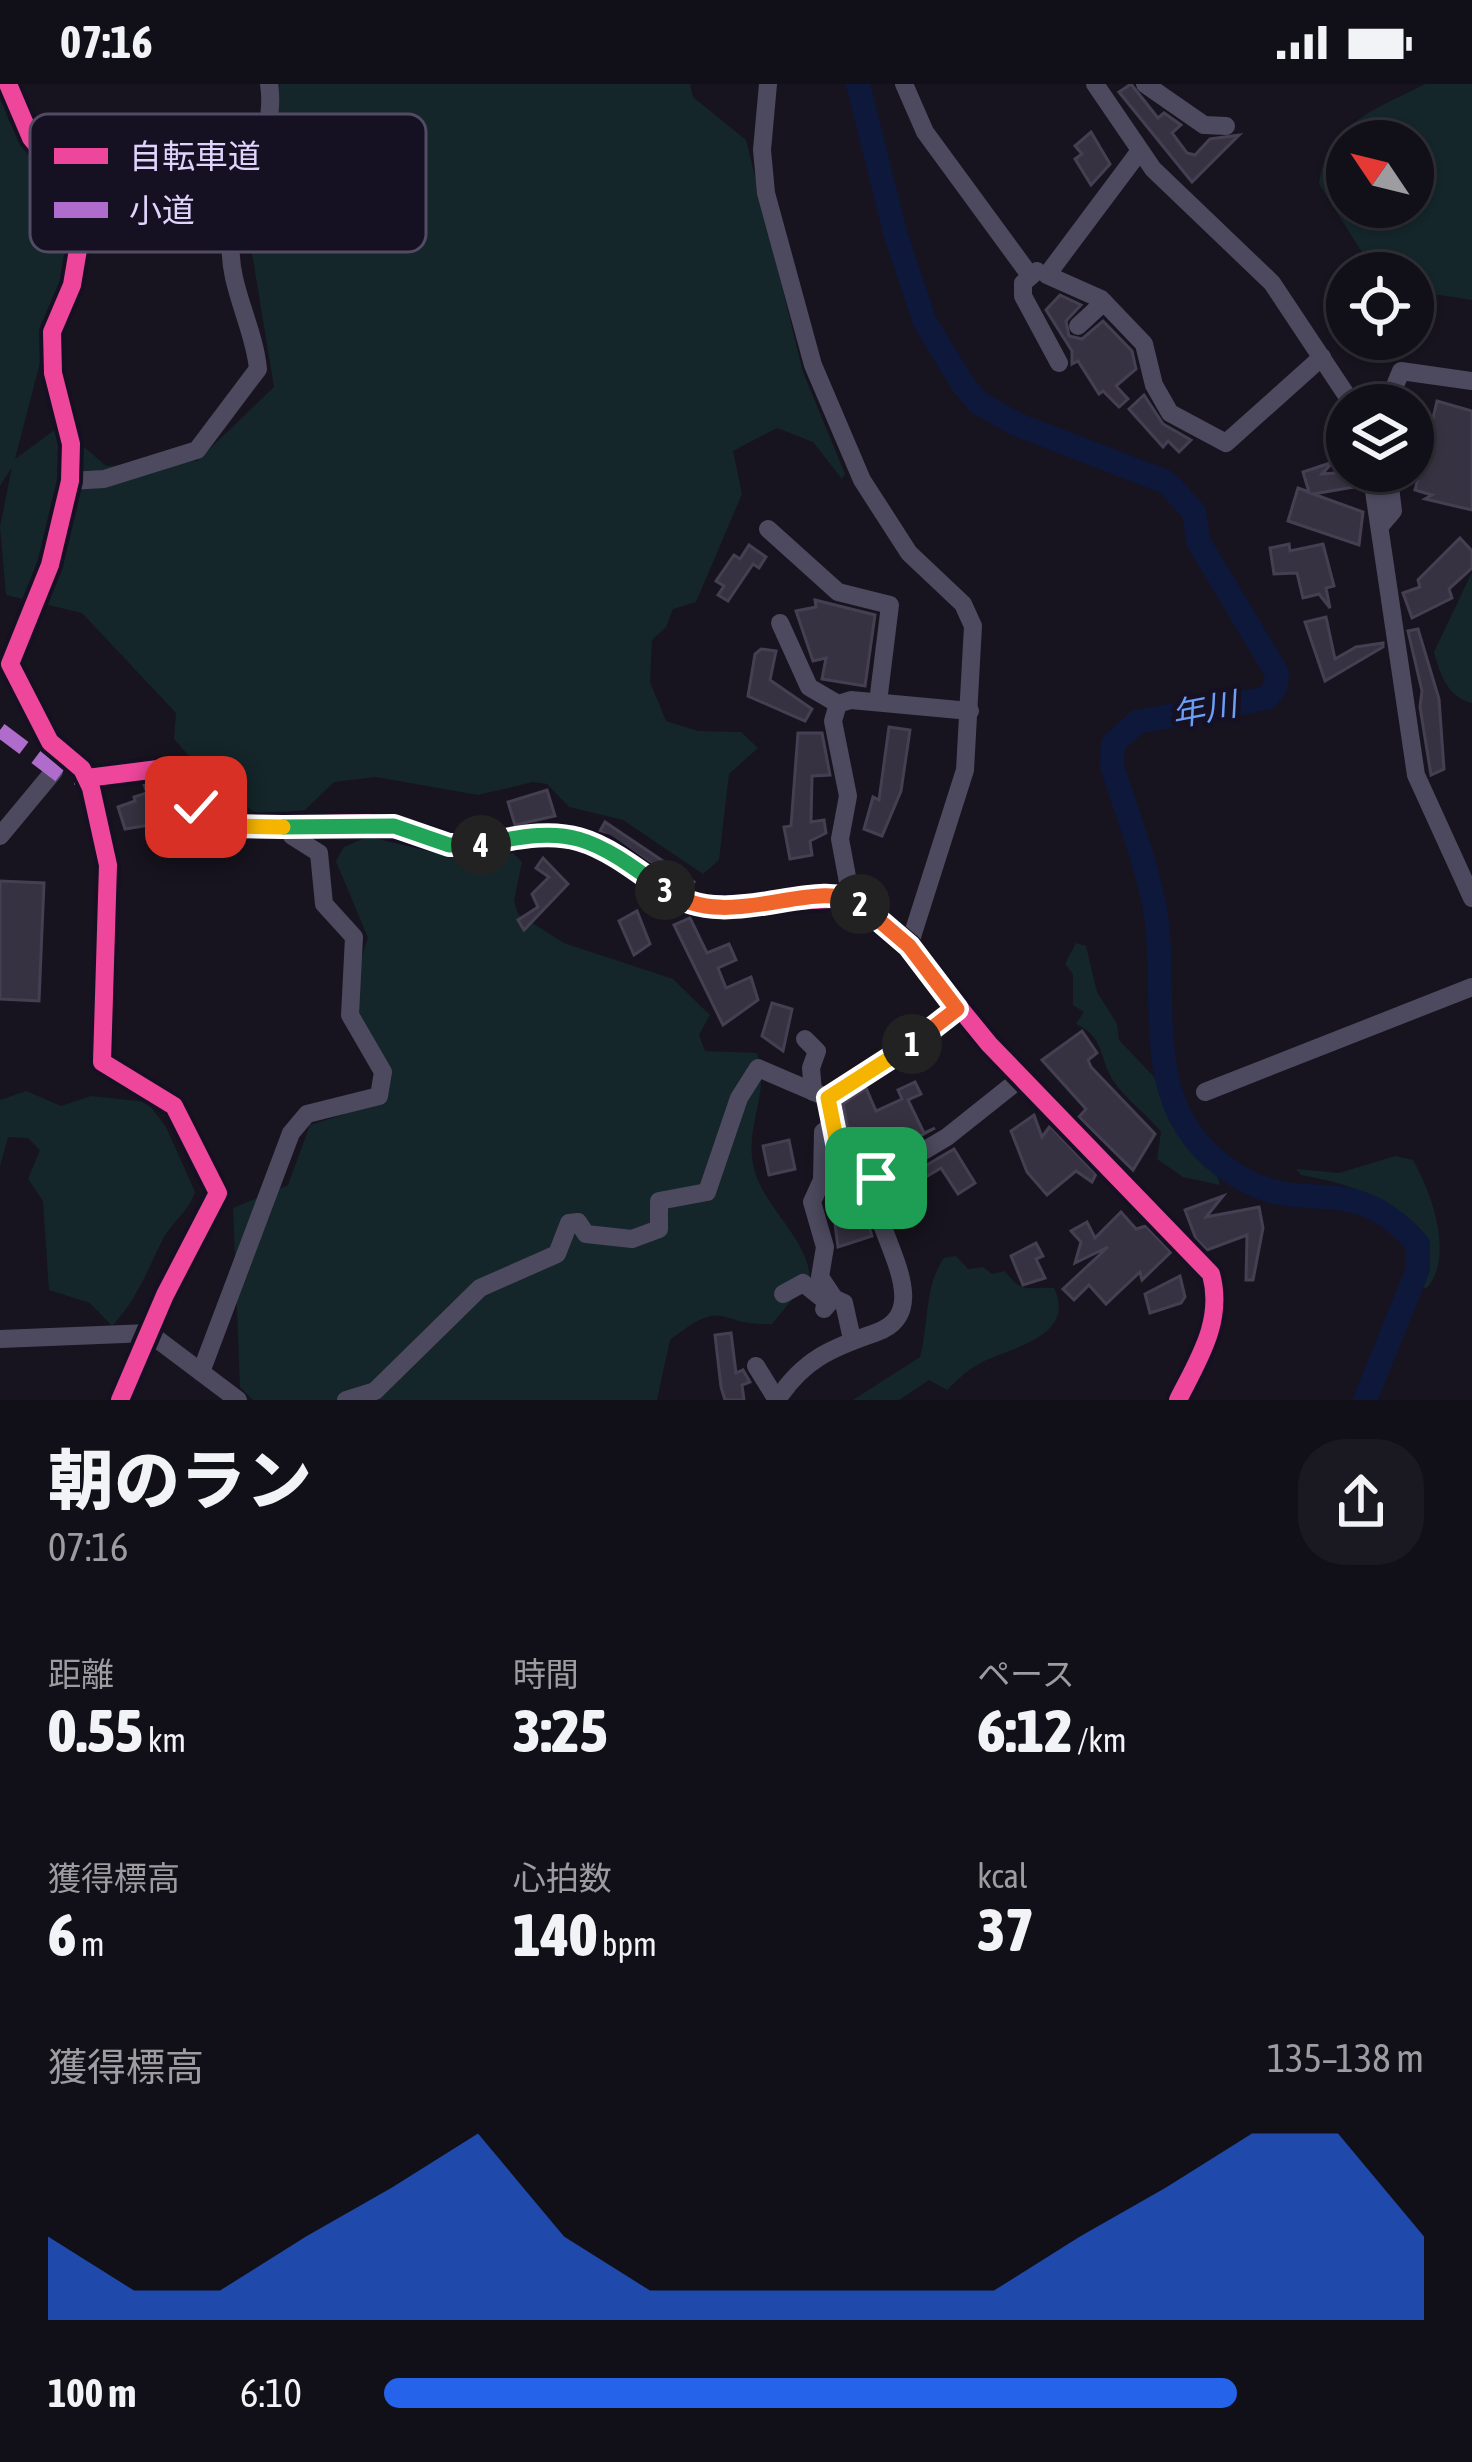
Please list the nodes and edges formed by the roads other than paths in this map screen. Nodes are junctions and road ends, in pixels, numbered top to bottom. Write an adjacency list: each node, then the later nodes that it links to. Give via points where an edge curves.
1 (8, 84): 7 (street)
2 (768, 84): 27 (street, via 766,193 813,365 862,480 909,553 963,604 973,626)
3 (904, 84): 11 (street, via 925,132)
4 (1095, 84): 8 (street)
5 (1145, 84): 6 (street, via 1204,125)
6 (1226, 126)
7 (30, 134)
8 (1139, 152): 11 (street); 14 (street, via 1272,283)
9 (78, 252): 19 (street, via 52,332)
10 (231, 252): 19 (street, via 258,369 197,450)
11 (1038, 274): 12 (street); 15 (street, via 1023,296)
12 (1104, 302): 13 (street); 14 (street, via 1144,344 1170,412 1226,443)
13 (1078, 326)
14 (1322, 356): 17 (street)
15 (1059, 364)
16 (1472, 382): 18 (street, via 1401,371)
17 (1340, 384)
18 (1396, 384)
19 (70, 481): 29 (street, via 50,565 10,664 50,742)
20 (1375, 492): 22 (street)
21 (1391, 492): 22 (street, via 1393,512)
22 (1381, 525): 33 (street, via 1416,775)
23 (768, 529): 25 (street, via 838,592 890,605)
24 (780, 623): 26 (street, via 809,686)
25 (878, 702): 26 (street); 27 (street)
26 (838, 704): 32 (street, via 833,721 848,796 840,839)
27 (970, 711): 34 (street, via 956,807)
28 (54, 771): 31 (street)
29 (87, 778): 30 (street, via 158,769 211,818); 45 (street, via 108,865 102,1062 174,1106 218,1192)
30 (290, 826): 32 (street, via 394,826 463,846 558,833 604,847 676,897 719,909); 49 (street, via 319,853 324,904 354,937 350,1015 383,1072 379,1096 307,1114 291,1133)
31 (2, 830)
32 (850, 898): 34 (street)
33 (1472, 898)
34 (909, 946): 36 (street)
35 (1472, 987): 39 (street)
36 (957, 1009): 38 (street); 40 (street)
37 (805, 1039): 40 (street, via 817,1051 811,1068)
38 (1022, 1078): 42 (street, via 947,1137); 54 (street, via 1211,1274 1208,1342)
39 (1205, 1092)
40 (821, 1095): 41 (street); 52 (street, via 758,1068 739,1098 707,1192 659,1201 659,1229 632,1239 586,1234 578,1222 568,1223 556,1254 479,1288 375,1391)
41 (831, 1127): 42 (street, via 844,1157); 44 (street, via 823,1132 822,1180 812,1202)
42 (876, 1178): 47 (street, via 873,1200 905,1303 892,1325)
43 (783, 1294): 44 (street, via 808,1284)
44 (829, 1304): 47 (street, via 846,1308)
45 (149, 1334): 46 (street); 49 (street); 50 (street)
46 (0, 1339)
47 (852, 1339): 53 (street, via 800,1367)
48 (756, 1366): 53 (street)
49 (201, 1372): 51 (street)
50 (120, 1400)
51 (238, 1400)
52 (346, 1400)
53 (777, 1400)
54 (1178, 1400)

